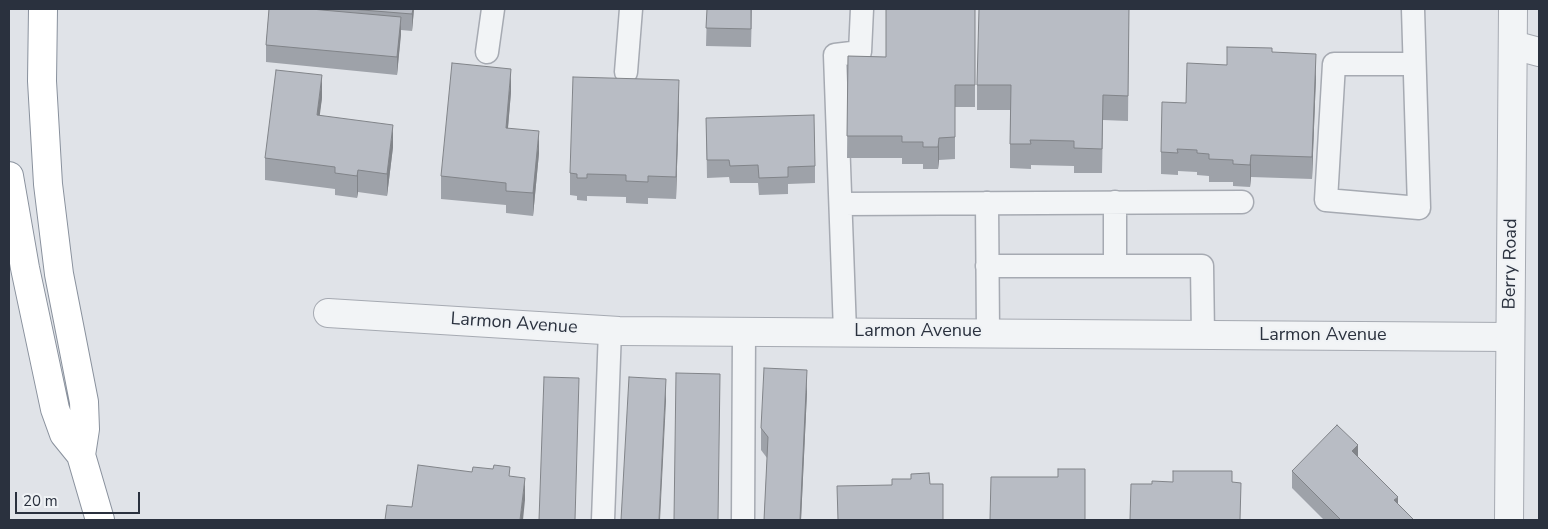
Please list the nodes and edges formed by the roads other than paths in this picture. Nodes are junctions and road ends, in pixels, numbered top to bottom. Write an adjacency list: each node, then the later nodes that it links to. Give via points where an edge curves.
1 (43, 9): 26 (highway, via 42,80 48,184 59,274 84,402 85,429)
2 (494, 9): 8 (lane)
3 (631, 9): 11 (lane)
4 (862, 9): 16 (lane, via 860,52 835,56)
5 (1413, 9): 10 (lane)
6 (1513, 9): 7 (street, Berry Road)
7 (1513, 45): 9 (street); 25 (street, Berry Road)
8 (487, 52)
9 (1539, 52)
10 (1414, 64): 10 (lane, via 1420,208 1326,200 1334,64)
11 (626, 72)
12 (9, 176): 26 (highway, via 55,409 64,434)
13 (1115, 202): 14 (lane); 15 (lane); 18 (lane)
14 (1242, 202)
15 (987, 203): 16 (lane); 17 (lane)
16 (840, 204): 21 (lane)
17 (987, 266): 18 (lane); 22 (lane)
18 (1115, 266): 24 (lane, via 1202,266)
19 (328, 313): 20 (street, Larmon Avenue)
20 (610, 330): 23 (street, Larmon Avenue); 28 (lane)
21 (845, 332): 22 (street, Larmon Avenue); 23 (street, Larmon Avenue)
22 (988, 332): 24 (street, Larmon Avenue)
23 (744, 333): 29 (lane)
24 (1203, 335): 25 (street, Larmon Avenue)
25 (1510, 337): 30 (street, Berry Road)
26 (81, 455): 27 (highway)
27 (100, 520)
28 (603, 520)
29 (743, 520)
30 (1509, 520)

